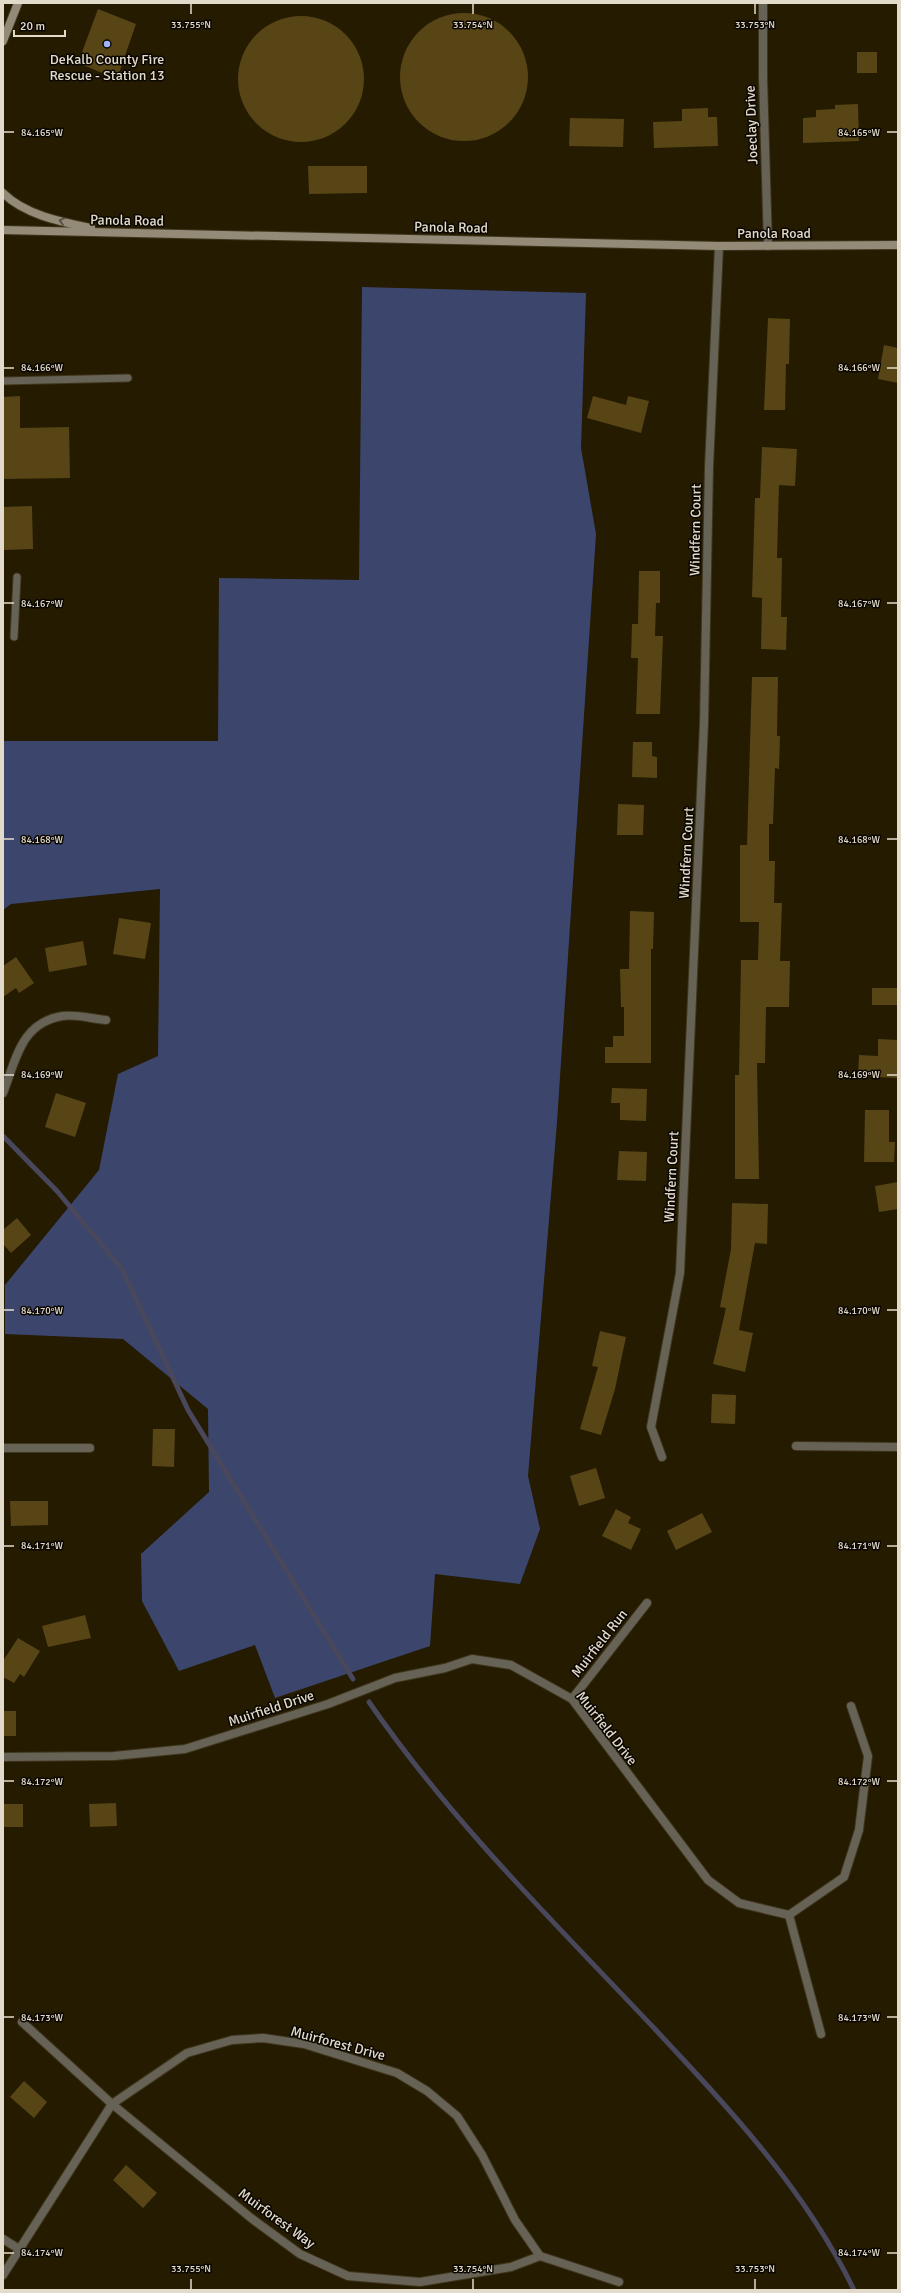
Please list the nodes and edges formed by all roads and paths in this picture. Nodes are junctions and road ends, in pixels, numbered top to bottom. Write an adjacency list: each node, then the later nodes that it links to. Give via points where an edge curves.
1 (18, 3): 3 (main road)
2 (763, 3): 10 (street, Joeclay Drive)
3 (6, 27): 4 (main road)
4 (3, 41)
5 (3, 193): 7 (main road, one-way to 5, via 42,216 23,208)
6 (3, 230): 7 (main road, Panola Road)
7 (114, 233): 9 (main road, Panola Road)
8 (898, 245): 10 (main road, Panola Road)
9 (719, 246): 10 (main road, Panola Road); 21 (street, Windfern Court, via 709,467 704,731 680,1273 651,1427)
10 (768, 246)
11 (128, 378): 12 (lane)
12 (3, 381)
13 (17, 576): 14 (lane)
14 (14, 637)
15 (106, 1020): 16 (street, via 64,1016 42,1022 24,1039)
16 (3, 1093)
17 (796, 1446): 18 (street)
18 (898, 1447)
19 (3, 1448): 20 (street)
20 (90, 1448)
21 (662, 1457)
22 (647, 1603): 23 (street, Muirfield Run)
23 (572, 1699): 25 (street, Muirfield Drive, via 511,1665 472,1659 445,1668 395,1678 328,1704 185,1749 114,1756); 26 (street, Muirfield Drive, via 708,1880 739,1903)
24 (851, 1706): 26 (street, via 868,1756 859,1830 844,1877)
25 (3, 1756)
26 (789, 1915): 28 (street)
27 (22, 2022): 29 (street, Muirforest Way)
28 (822, 2034)
29 (112, 2104): 31 (street, Muirforest Drive); 32 (street, Muirforest Way, via 251,2218 300,2254 348,2276 420,2282 512,2267); 32 (street, Muirforest Drive, via 186,2053 232,2040 263,2038 304,2044 397,2073 427,2091 457,2116 482,2155 515,2220)
30 (3, 2239): 31 (street)
31 (19, 2249): 33 (street, Muirforest Drive)
32 (540, 2256): 34 (street)
33 (3, 2275)
34 (619, 2282)

